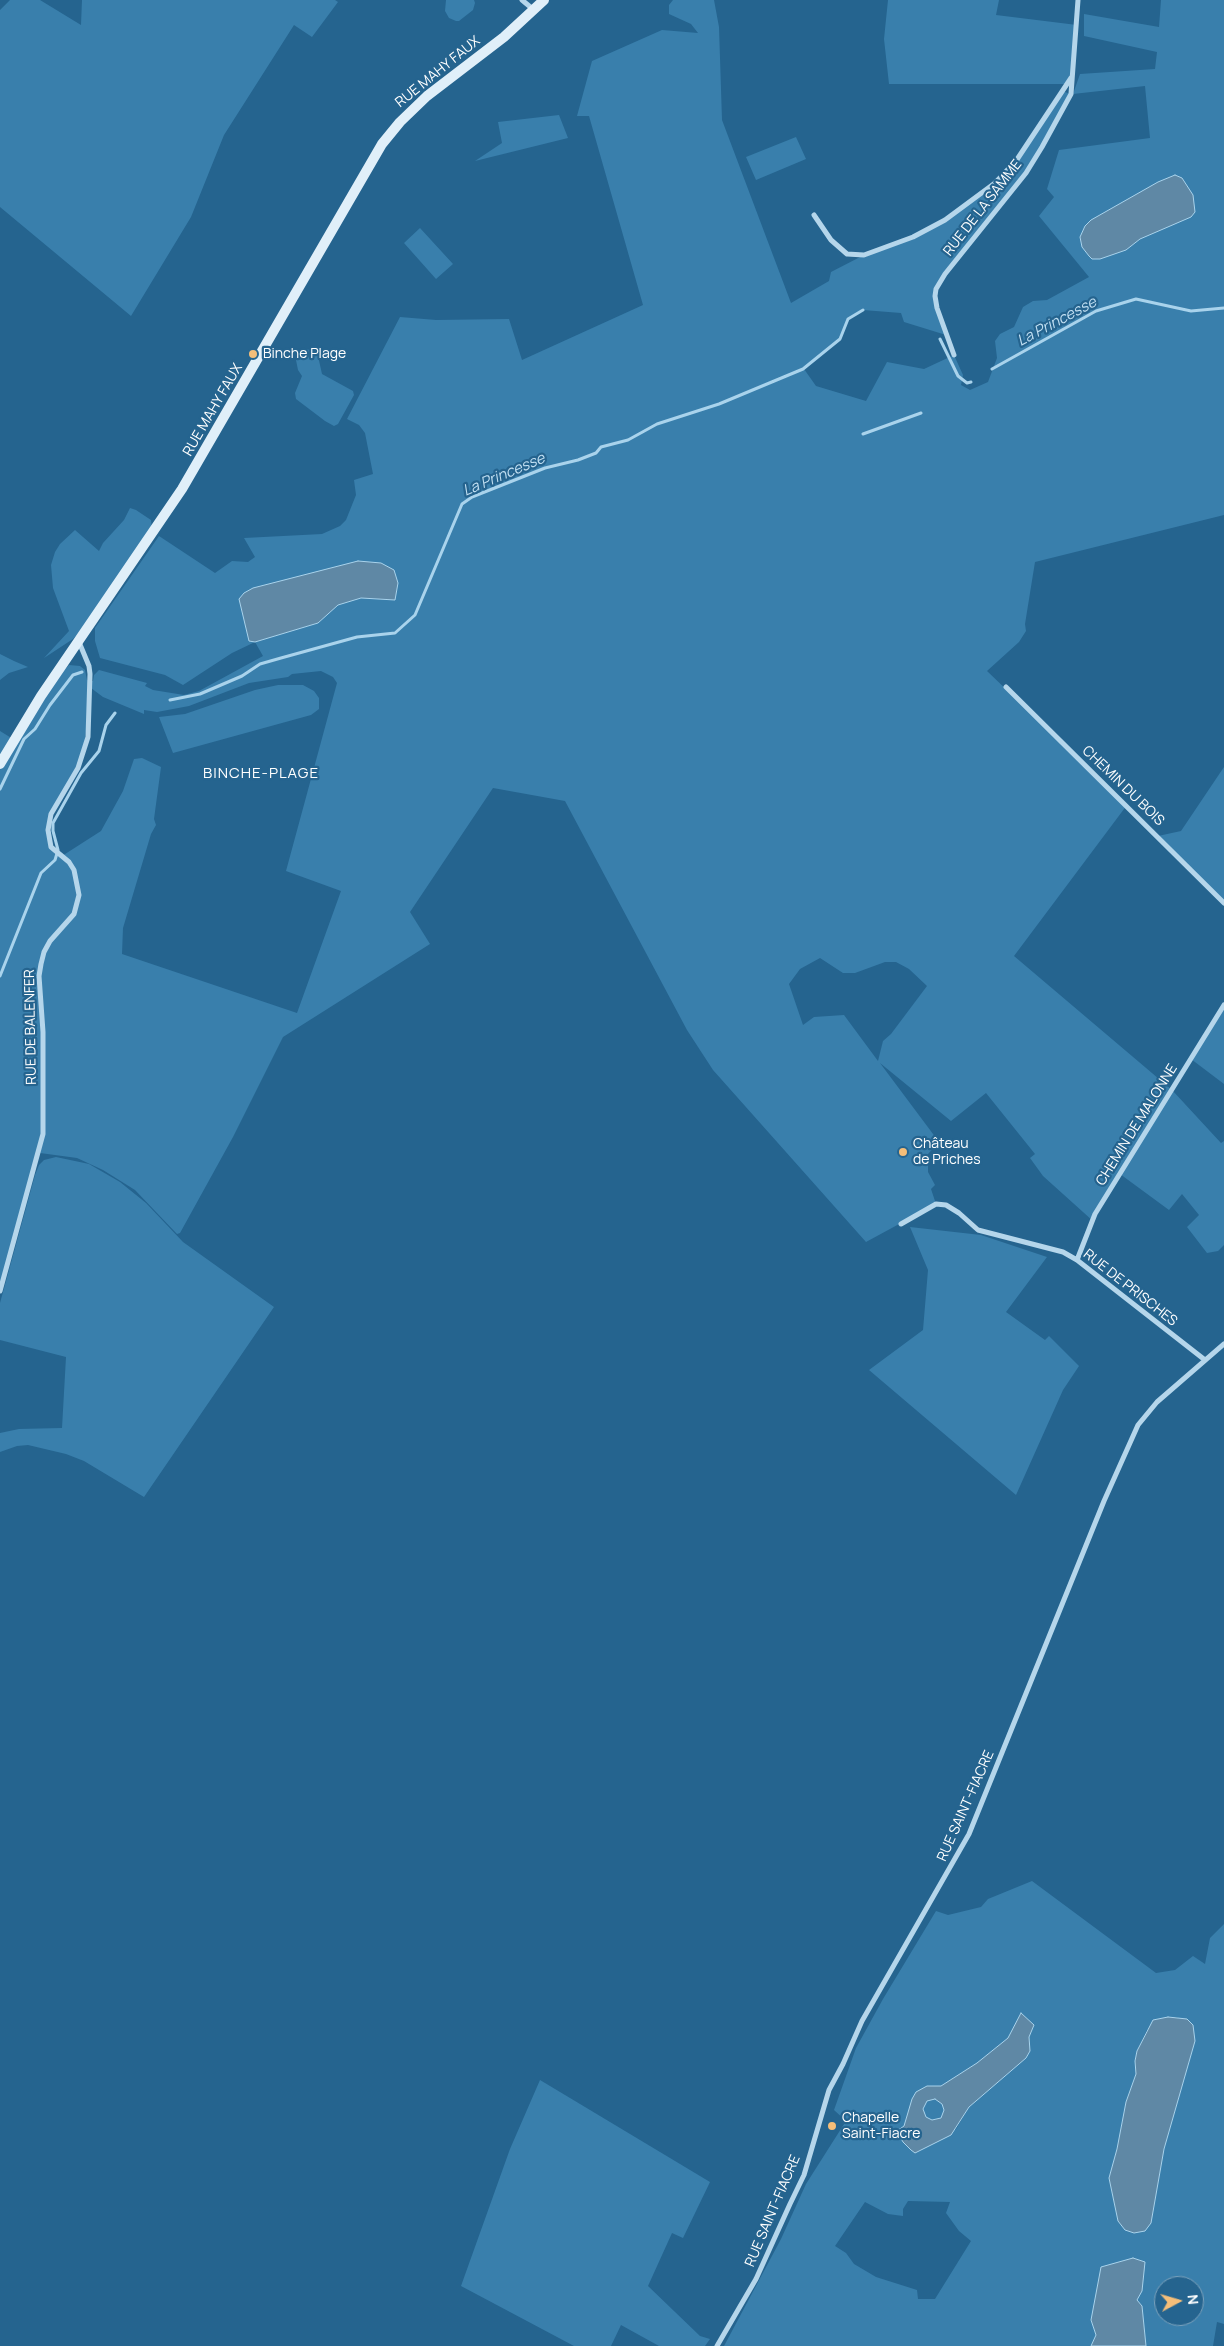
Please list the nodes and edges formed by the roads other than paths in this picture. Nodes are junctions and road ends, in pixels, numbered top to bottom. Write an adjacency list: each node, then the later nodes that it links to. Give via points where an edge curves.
1 (522, 0): 4 (street)
2 (544, 0): 4 (street, RUE MAHY FAUX)
3 (1078, 0): 5 (street, RUE DE LA SAMME)
4 (534, 11): 8 (street, RUE MAHY FAUX, via 427,96 382,144 182,489)
5 (1071, 77): 6 (street, via 1016,161 995,183 945,220 913,237 864,255 847,254 831,240); 7 (street, RUE DE LA SAMME, via 1071,94 1026,173 936,289 937,308)
6 (814, 215)
7 (954, 355)
8 (78, 641): 10 (street, RUE MAHY FAUX); 15 (street, RUE DE BALENFER, via 90,674 88,737 78,768 50,819 49,840 74,870 79,895 74,914 50,941 40,964 43,1134)
9 (1006, 687): 11 (street, CHEMIN DU BOIS)
10 (0, 764)
11 (1224, 903)
12 (1224, 1005): 14 (street, CHEMIN DE MALONNE, via 1095,1214)
13 (901, 1224): 14 (street, RUE DE PRISCHES, via 936,1204 946,1205 978,1230 1063,1252)
14 (1076, 1260): 17 (street, RUE DE PRISCHES)
15 (0, 1291)
16 (1224, 1344): 17 (street, RUE SAINT-FIACRE)
17 (1205, 1360): 18 (street, RUE SAINT-FIACRE, via 1148,1412 1125,1451 969,1834 862,2021 829,2090 804,2175 756,2279)
18 (717, 2346)

